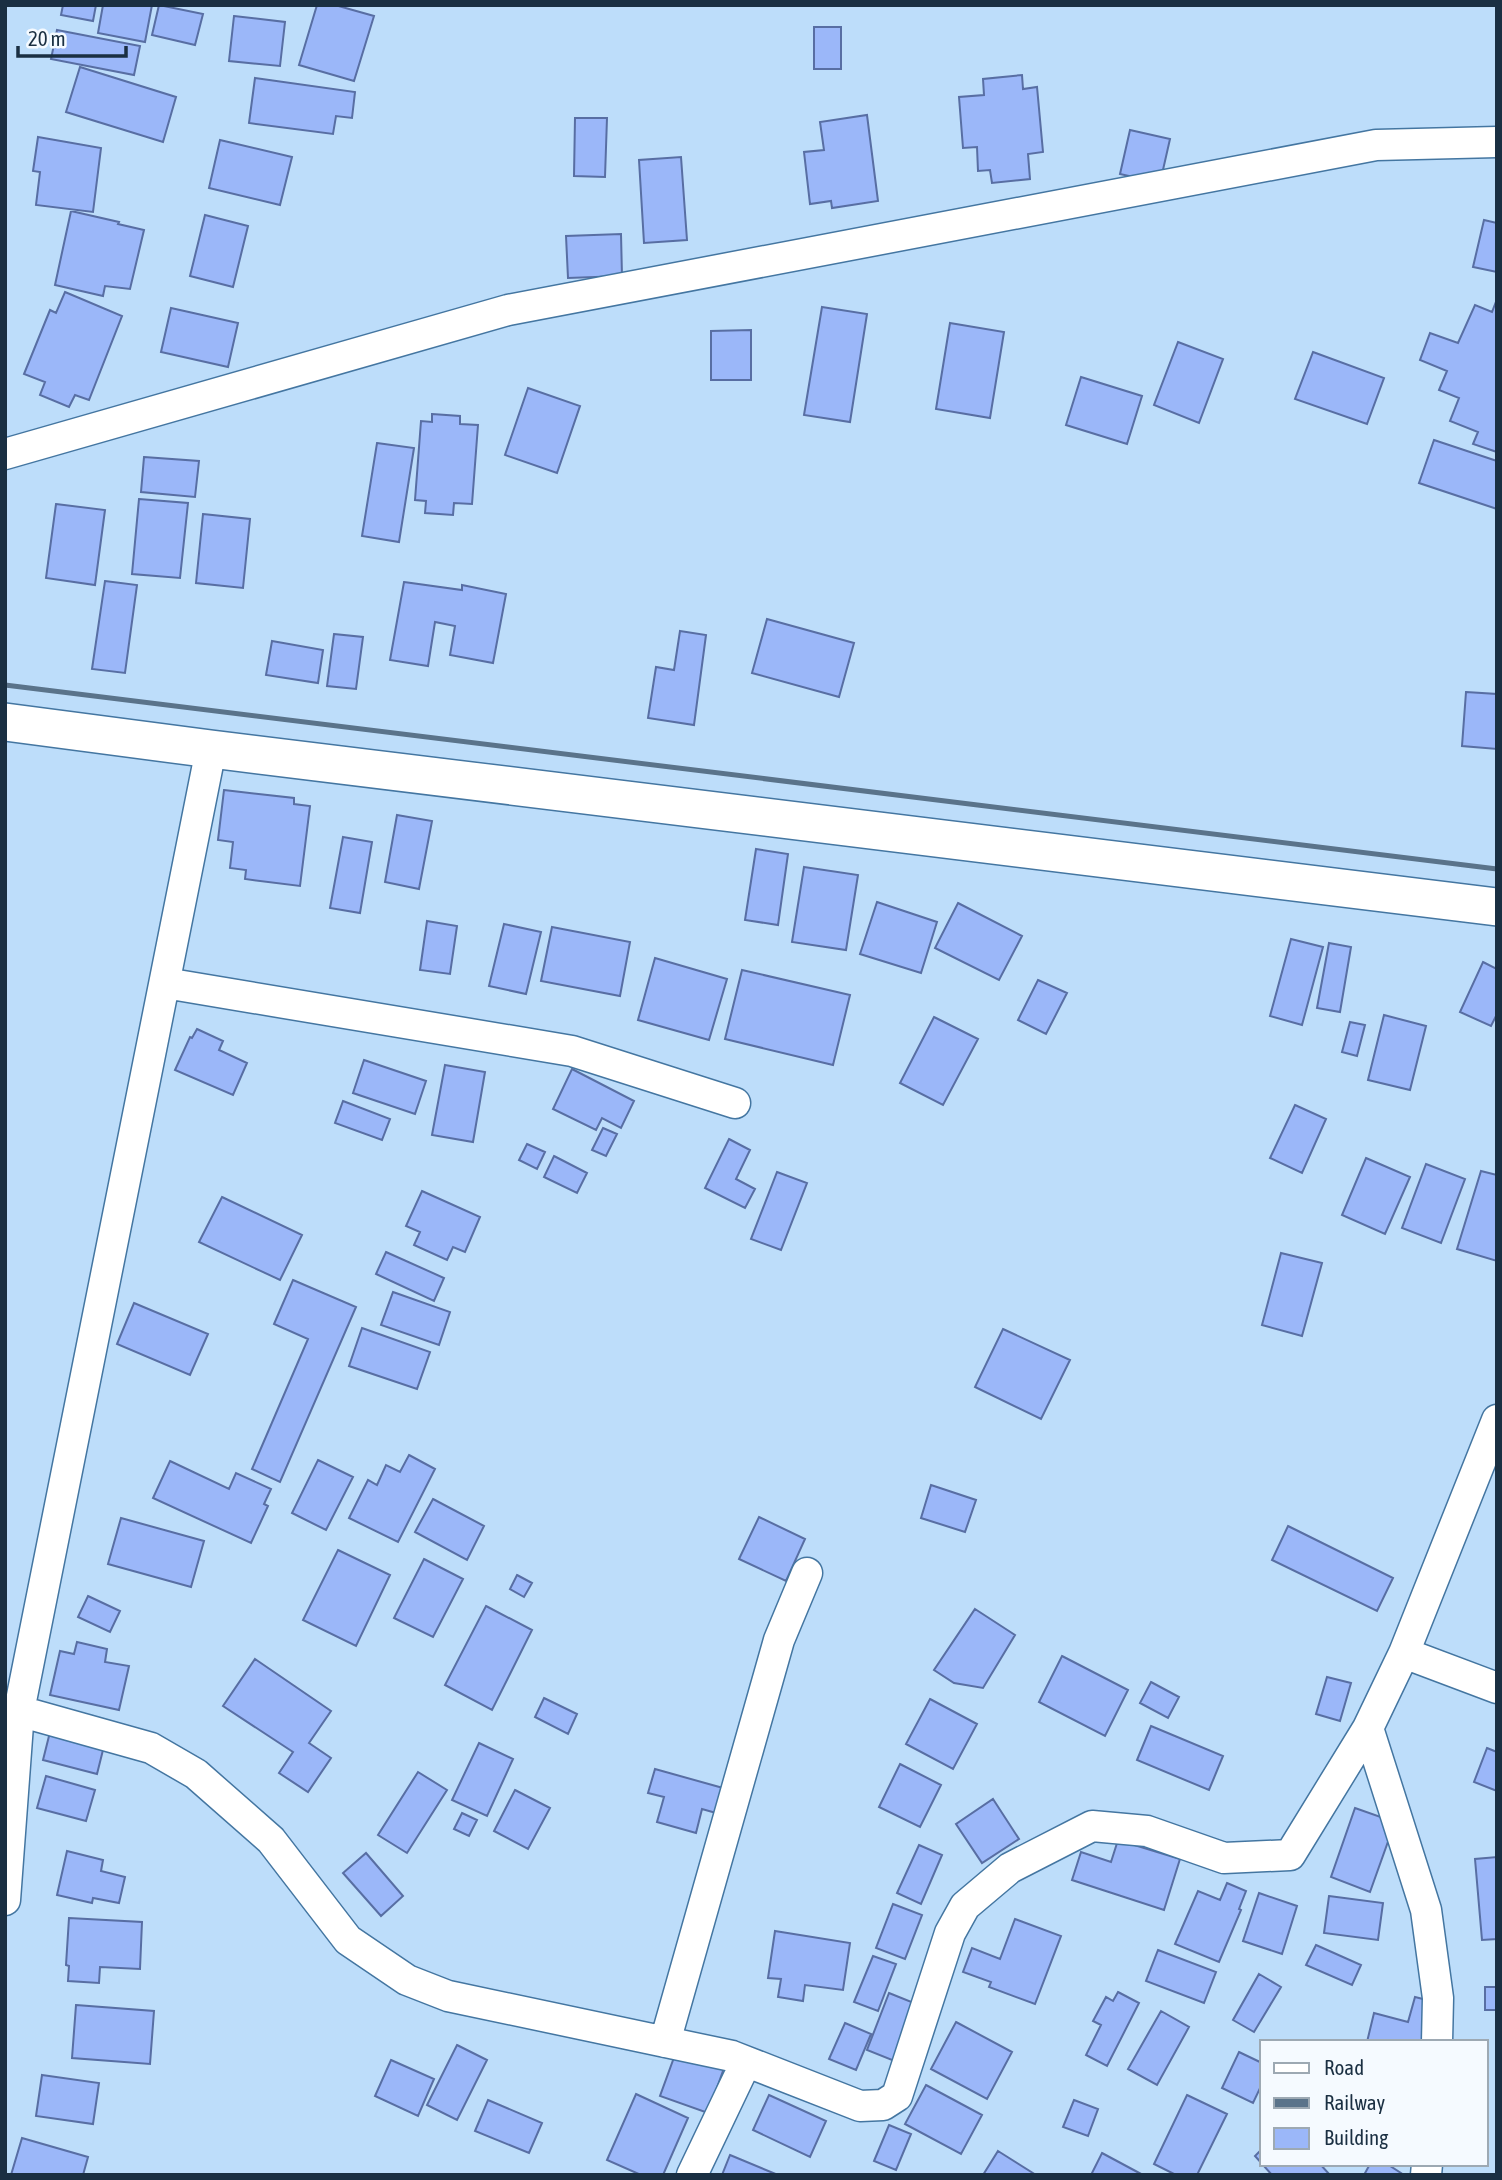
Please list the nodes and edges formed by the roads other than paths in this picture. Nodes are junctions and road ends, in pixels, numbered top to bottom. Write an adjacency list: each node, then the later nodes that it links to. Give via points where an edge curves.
1 (1497, 142): 2 (street, via 1376,145 508,310)
2 (5, 454)
3 (5, 722): 4 (street)
4 (211, 749): 5 (street); 6 (street)
5 (1497, 907)
6 (164, 983): 7 (street, via 572,1051); 12 (street)
7 (735, 1103)
8 (1497, 1420): 10 (street)
9 (807, 1573): 16 (street, via 779,1640)
10 (1404, 1653): 11 (street); 13 (street)
11 (1497, 1688)
12 (19, 1711): 14 (street); 16 (street, via 151,1748 196,1774 271,1840 348,1940 407,1980 448,1996)
13 (1368, 1728): 15 (street, via 1426,1910 1438,1998); 17 (street, via 1290,1855 1224,1858 1147,1832 1092,1826 1010,1868 965,1906 950,1933 897,2096 883,2105 860,2106)
14 (5, 1900)
15 (1437, 2040)
16 (664, 2042): 17 (street)
17 (746, 2062): 18 (street)
18 (692, 2175)

